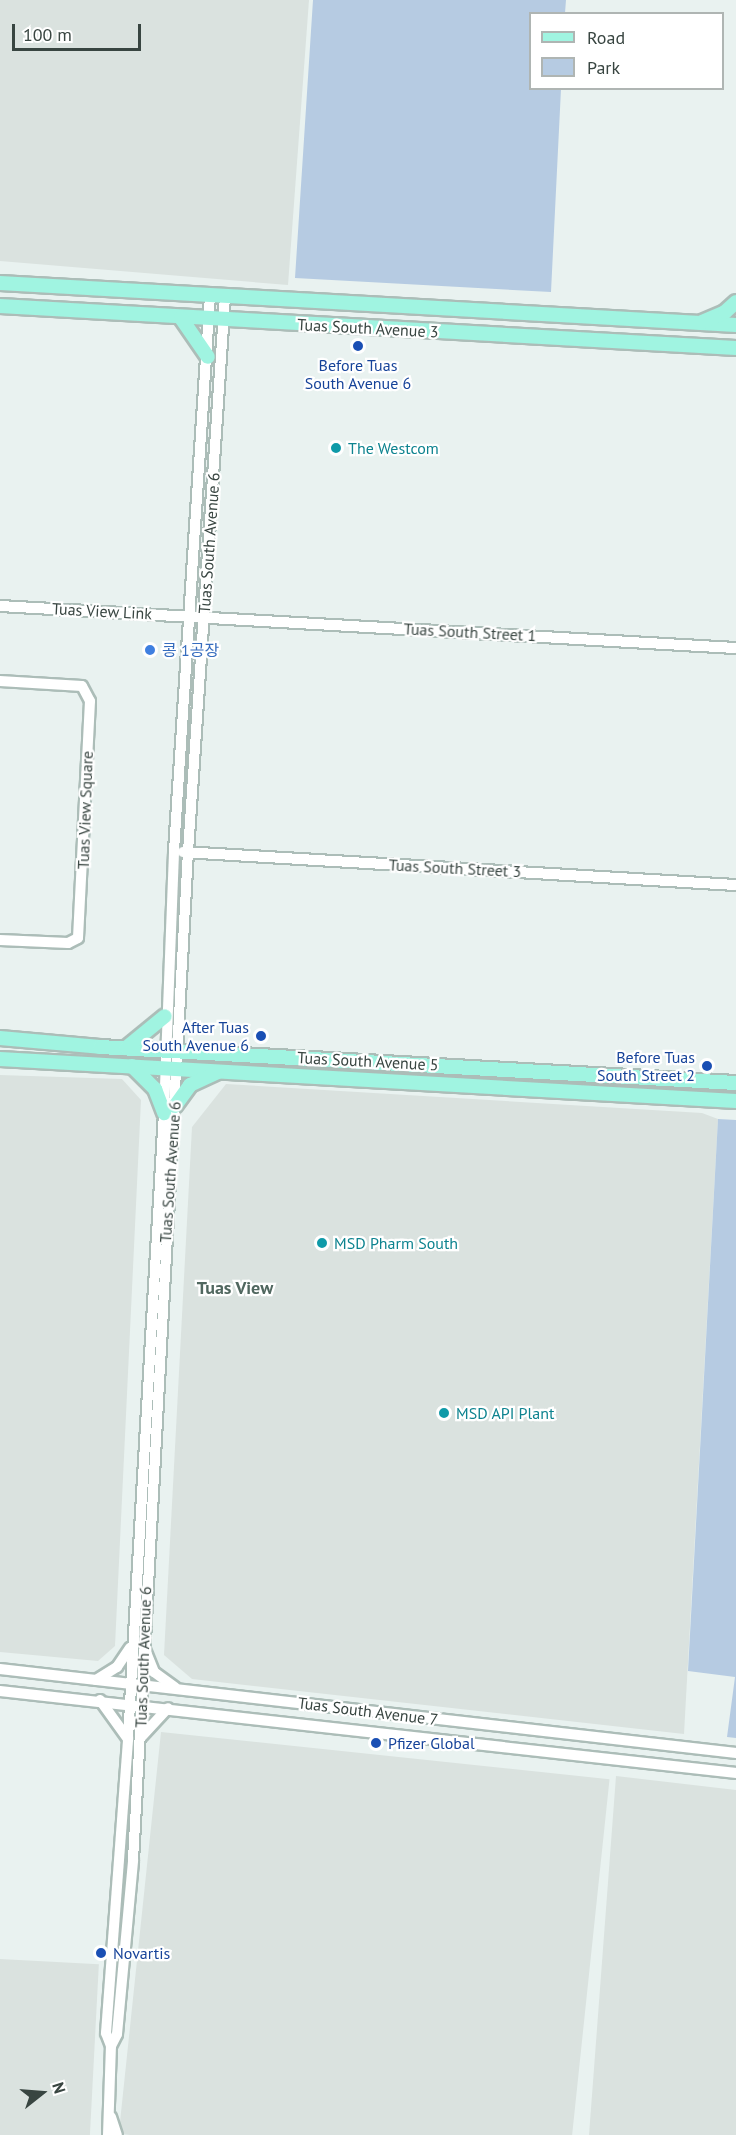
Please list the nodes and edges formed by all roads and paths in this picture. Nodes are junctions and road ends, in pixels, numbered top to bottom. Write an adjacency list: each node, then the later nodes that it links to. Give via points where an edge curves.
1 (0, 283): 2 (main road, Tuas South Avenue 3)
2 (210, 296): 3 (main road, Tuas South Avenue 3); 7 (street, Tuas South Avenue 6)
3 (225, 296): 8 (street, Tuas South Avenue 6); 9 (main road, Tuas South Avenue 3)
4 (736, 302): 9 (main road, via 725,312)
5 (0, 306): 6 (main road, Tuas South Avenue 3)
6 (181, 318): 7 (main road, Tuas South Avenue 3); 12 (main road)
7 (210, 319): 8 (main road, Tuas South Avenue 3); 12 (street, Tuas South Avenue 6)
8 (224, 320): 11 (main road, Tuas South Avenue 3); 15 (street, Tuas South Avenue 6)
9 (697, 323): 10 (main road, Tuas South Avenue 3)
10 (736, 325)
11 (736, 348)
12 (208, 357): 14 (street, Tuas South Avenue 6)
13 (0, 606): 14 (street, Tuas View Link)
14 (190, 616): 15 (street, Tuas View Link); 18 (street, Tuas South Avenue 6)
15 (204, 616): 16 (street, Tuas South Street 1); 19 (street, Tuas South Avenue 6)
16 (736, 648)
17 (0, 681): 21 (street, Tuas View Square, via 82,686 90,700 78,938 68,943)
18 (174, 851): 19 (street, Tuas South Street 3); 22 (street, Tuas South Avenue 6)
19 (188, 852): 20 (street, Tuas South Street 3); 25 (street, Tuas South Avenue 6)
20 (736, 885)
21 (0, 940)
22 (165, 1016): 24 (main road); 25 (street, Tuas South Avenue 6)
23 (0, 1038): 24 (main road, Tuas South Avenue 5)
24 (126, 1048): 25 (main road, Tuas South Avenue 5)
25 (171, 1049): 28 (street, Tuas South Avenue 6); 30 (main road, Tuas South Avenue 5)
26 (0, 1059): 27 (main road, Tuas South Avenue 5)
27 (132, 1066): 28 (main road, Tuas South Avenue 5); 32 (main road)
28 (171, 1068): 29 (main road, Tuas South Avenue 5); 32 (street, Tuas South Avenue 6)
29 (223, 1070): 31 (main road, Tuas South Avenue 5); 32 (main road, via 190,1084)
30 (736, 1083)
31 (736, 1101)
32 (169, 1110): 33 (street, Tuas South Avenue 6); 34 (street, Tuas South Avenue 6)
33 (143, 1643): 37 (street, Tuas South Avenue 6); 38 (street, via 154,1672)
34 (131, 1648): 36 (street, via 117,1667); 37 (street, Tuas South Avenue 6)
35 (0, 1669): 36 (street, Tuas South Avenue 7)
36 (96, 1680): 37 (street, Tuas South Avenue 7)
37 (134, 1685): 38 (street, Tuas South Avenue 7); 41 (street, Tuas South Avenue 6)
38 (178, 1689): 45 (street, Tuas South Avenue 7)
39 (0, 1691): 40 (street, Tuas South Avenue 7)
40 (100, 1700): 41 (street, Tuas South Avenue 7); 43 (street)
41 (135, 1704): 42 (street, Tuas South Avenue 7); 43 (street, Tuas South Avenue 6); 44 (street, Tuas South Avenue 6)
42 (168, 1708): 44 (street, via 147,1726); 46 (street, Tuas South Avenue 7)
43 (128, 1739): 47 (street, Tuas South Avenue 6, via 106,2033)
44 (140, 1739): 47 (street, Tuas South Avenue 6, via 117,2034)
45 (736, 1754)
46 (736, 1773)
47 (111, 2046): 48 (street, Tuas South Avenue 6)
48 (109, 2112): 49 (street, Tuas South Avenue 6); 50 (street)
49 (108, 2135)
50 (117, 2135)

